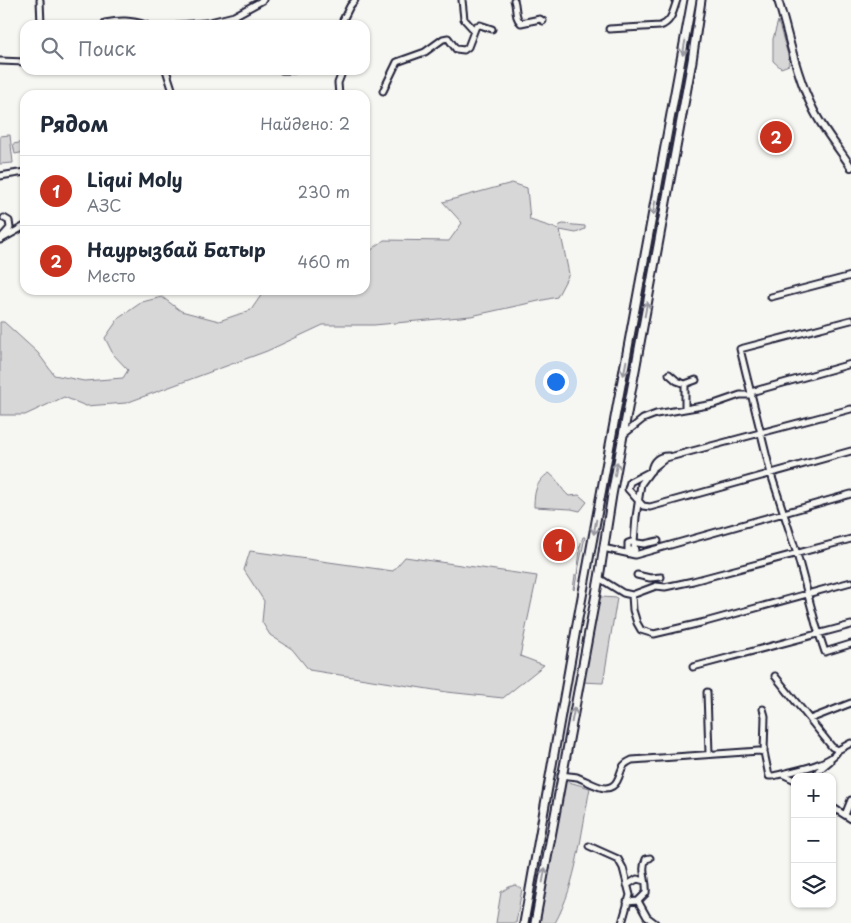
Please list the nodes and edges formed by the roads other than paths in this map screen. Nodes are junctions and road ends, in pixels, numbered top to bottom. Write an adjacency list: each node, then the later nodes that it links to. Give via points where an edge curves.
1 (40, 0): 10 (street)
2 (263, 0): 11 (street, via 234,16)
3 (355, 0): 12 (street)
4 (462, 0): 16 (street, via 464,19)
5 (514, 0): 13 (street, via 516,17 521,23)
6 (677, 0): 15 (street, via 666,24)
7 (692, 0): 91 (highway, one-way to 91)
8 (702, 0): 41 (highway, one-way to 8)
9 (778, 0): 24 (main road, via 800,78 814,111)
10 (41, 20)
11 (218, 20)
12 (343, 20)
13 (543, 21)
14 (492, 29): 16 (street, via 480,25)
15 (609, 29)
16 (474, 30): 23 (street, via 464,50 456,49 448,38 426,52 397,62)
17 (0, 61): 18 (street)
18 (20, 62)
19 (168, 75): 21 (street)
20 (341, 75): 22 (street)
21 (172, 90)
22 (339, 90)
23 (383, 92)
24 (851, 167)
25 (20, 173): 26 (street)
26 (0, 176)
27 (4, 218): 29 (street, via 9,221 10,228)
28 (20, 229): 29 (street)
29 (0, 240)
30 (851, 276): 31 (street)
31 (771, 297)
32 (851, 320): 37 (street, via 740,349)
33 (851, 364): 37 (street)
34 (669, 374): 36 (street)
35 (696, 380): 36 (street)
36 (685, 384): 38 (street)
37 (752, 393): 38 (street); 40 (street)
38 (685, 408): 41 (street, via 643,419)
39 (851, 408): 40 (street)
40 (761, 432): 43 (street, via 671,457); 44 (street)
41 (623, 435): 51 (highway, one-way to 41)
42 (851, 452): 44 (street)
43 (651, 471): 46 (street, via 641,484); 46 (street, via 628,485)
44 (771, 474): 46 (street, via 650,507); 47 (street)
45 (851, 494): 47 (street)
46 (638, 502): 50 (street)
47 (784, 513): 52 (street); 53 (street)
48 (851, 539): 53 (street)
49 (658, 541): 50 (street)
50 (634, 543): 52 (street)
51 (603, 548): 52 (street); 56 (highway)
52 (635, 552)
53 (797, 554): 59 (street); 60 (street)
54 (637, 574): 57 (street)
55 (661, 577): 57 (street)
56 (599, 578): 61 (street); 79 (highway, one-way to 56)
57 (650, 578): 59 (street)
58 (851, 582): 60 (street)
59 (665, 587): 61 (street, via 656,586)
60 (808, 594): 61 (street, via 654,634 642,630 637,623); 63 (street)
61 (632, 595)
62 (851, 625): 63 (street)
63 (819, 634): 64 (street, via 825,652); 66 (street)
64 (849, 645): 65 (street)
65 (851, 650)
66 (693, 667)
67 (775, 676): 71 (street)
68 (707, 692): 75 (street)
69 (851, 703): 71 (street)
70 (763, 709): 74 (street)
71 (810, 719): 73 (street)
72 (851, 743): 73 (street)
73 (838, 750): 76 (street)
74 (764, 752): 75 (street); 78 (street, via 769,776)
75 (709, 754): 79 (street, via 632,760 622,767 614,786 608,788)
76 (833, 758): 77 (street); 78 (street)
77 (817, 773)
78 (782, 774): 80 (street)
79 (561, 775): 92 (highway, one-way to 79)
80 (791, 778)
81 (851, 800): 83 (street)
82 (836, 809): 83 (street)
83 (845, 815): 84 (street)
84 (851, 819)
85 (589, 846): 88 (street, via 618,859)
86 (650, 858): 87 (street, via 646,859 643,867)
87 (646, 880): 88 (street, via 637,879); 89 (street, via 646,893)
88 (627, 885): 90 (street, via 630,895)
89 (638, 901): 90 (street); 94 (street, via 647,917)
90 (627, 902): 93 (street)
91 (524, 923)
92 (535, 923)
93 (622, 923)
94 (655, 923)

